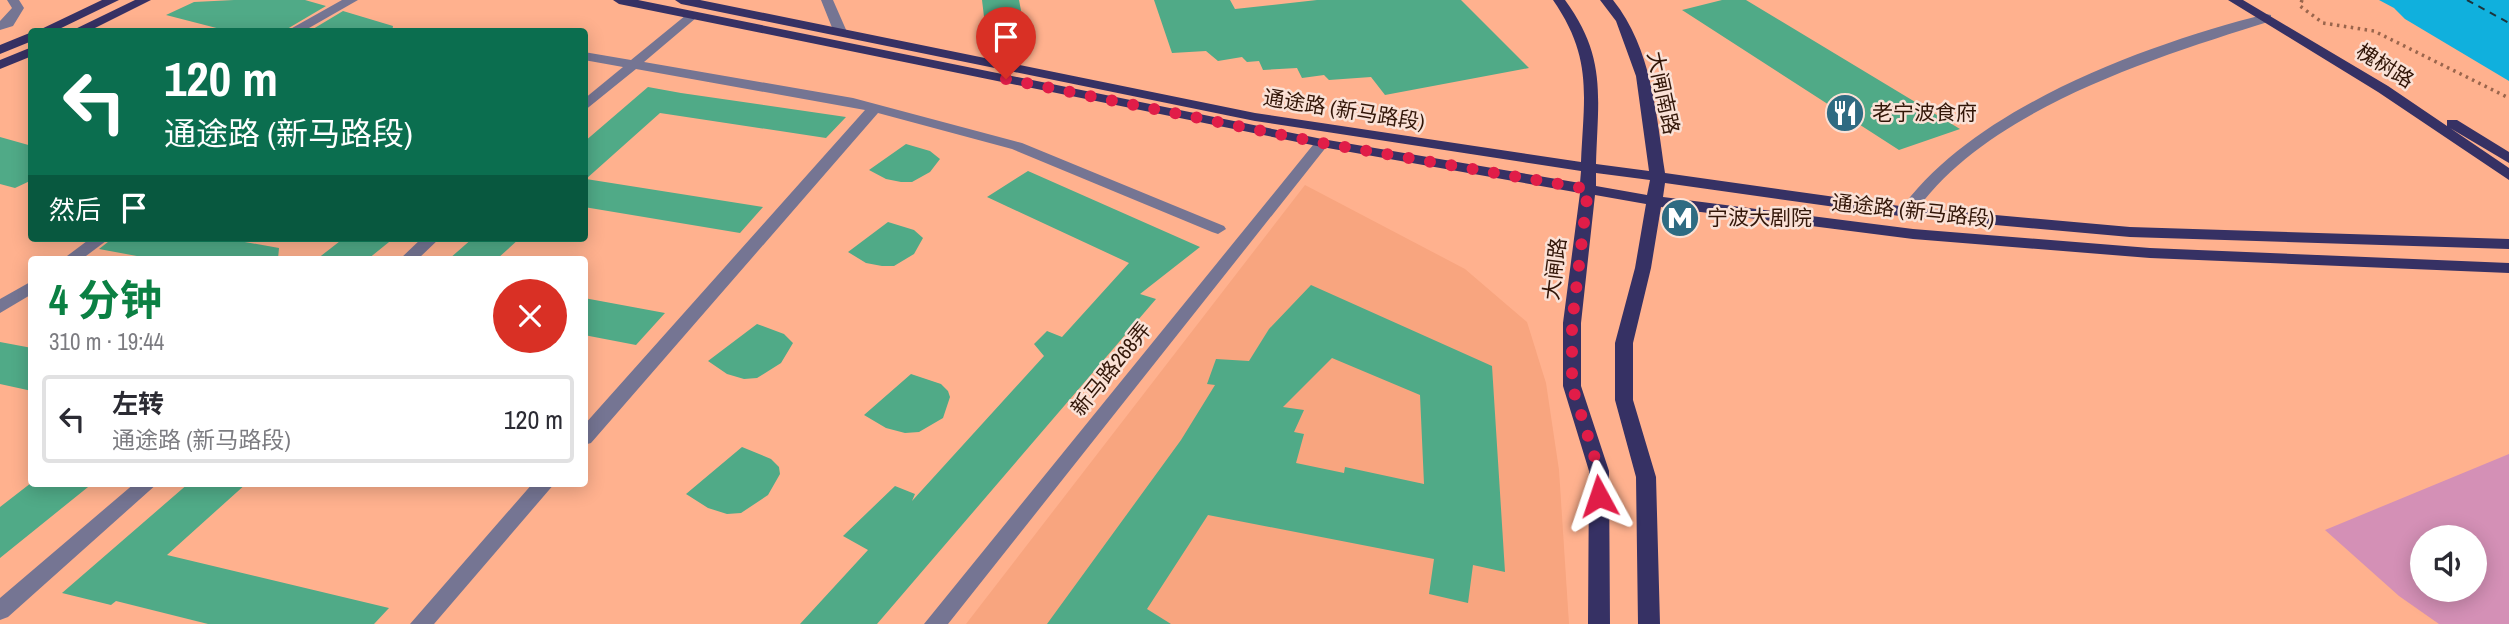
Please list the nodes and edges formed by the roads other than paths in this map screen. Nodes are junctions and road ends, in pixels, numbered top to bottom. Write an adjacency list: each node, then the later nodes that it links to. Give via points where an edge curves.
1 (13, 0): 14 (street, via 19,8)
2 (145, 0): 16 (main road)
3 (352, 0): 17 (street)
4 (619, 0): 12 (main road, 通途路 (新马路段))
5 (681, 0): 18 (main road, 通途路 (新马路段))
6 (827, 0): 18 (street)
7 (1559, 0): 29 (main road, via 1577,25 1592,73)
8 (1606, 0): 31 (main road, 大闸南路, via 1622,20 1643,76)
9 (2234, 0): 13 (main road, 槐树路)
10 (2249, 0): 28 (main road, 槐树路)
11 (110, 1): 15 (main road)
12 (691, 15): 23 (street); 27 (main road, 通途路 (新马路段))
13 (2266, 18): 30 (main road, 槐树路, via 2383,89); 34 (street, via 2118,66 2045,100 1982,140 1922,188)
14 (0, 26)
15 (50, 28)
16 (84, 28)
17 (299, 28)
18 (840, 32): 29 (main road, 通途路 (新马路段), via 1255,117)
19 (28, 38): 20 (main road)
20 (0, 50)
21 (28, 53): 24 (main road)
22 (588, 57): 23 (street)
23 (636, 63): 25 (street); 26 (street)
24 (0, 65)
25 (588, 104)
26 (875, 107): 35 (street, via 1017,146); 44 (street)
27 (1322, 143): 32 (main road, 通途路 (新马路段)); 49 (street, 新马路268弄)
28 (2509, 158)
29 (1588, 168): 31 (main road, 通途路 (新马路段)); 32 (main road, 大闸路)
30 (2509, 175)
31 (1658, 177): 33 (main road, 大闸南路); 34 (main road, 通途路 (新马路段))
32 (1588, 189): 33 (main road, 通途路 (新马路段)); 50 (main road, 大闸路, via 1572,324 1572,386 1599,471)
33 (1654, 201): 41 (main road, 通途路 (新马路段), via 1913,234 2136,252); 51 (main road, via 1624,355 1624,400 1646,477)
34 (1906, 212): 38 (main road, 通途路 (新马路段), via 2130,232)
35 (1217, 229)
36 (96, 242): 39 (street)
37 (427, 242): 40 (street)
38 (2509, 244)
39 (75, 256)
40 (411, 256)
41 (2509, 268)
42 (28, 289): 43 (street)
43 (0, 307)
44 (588, 433)
45 (143, 487): 47 (street)
46 (541, 487): 48 (street)
47 (0, 611)
48 (421, 624)
49 (935, 624)
50 (1599, 624)
51 (1649, 624)

